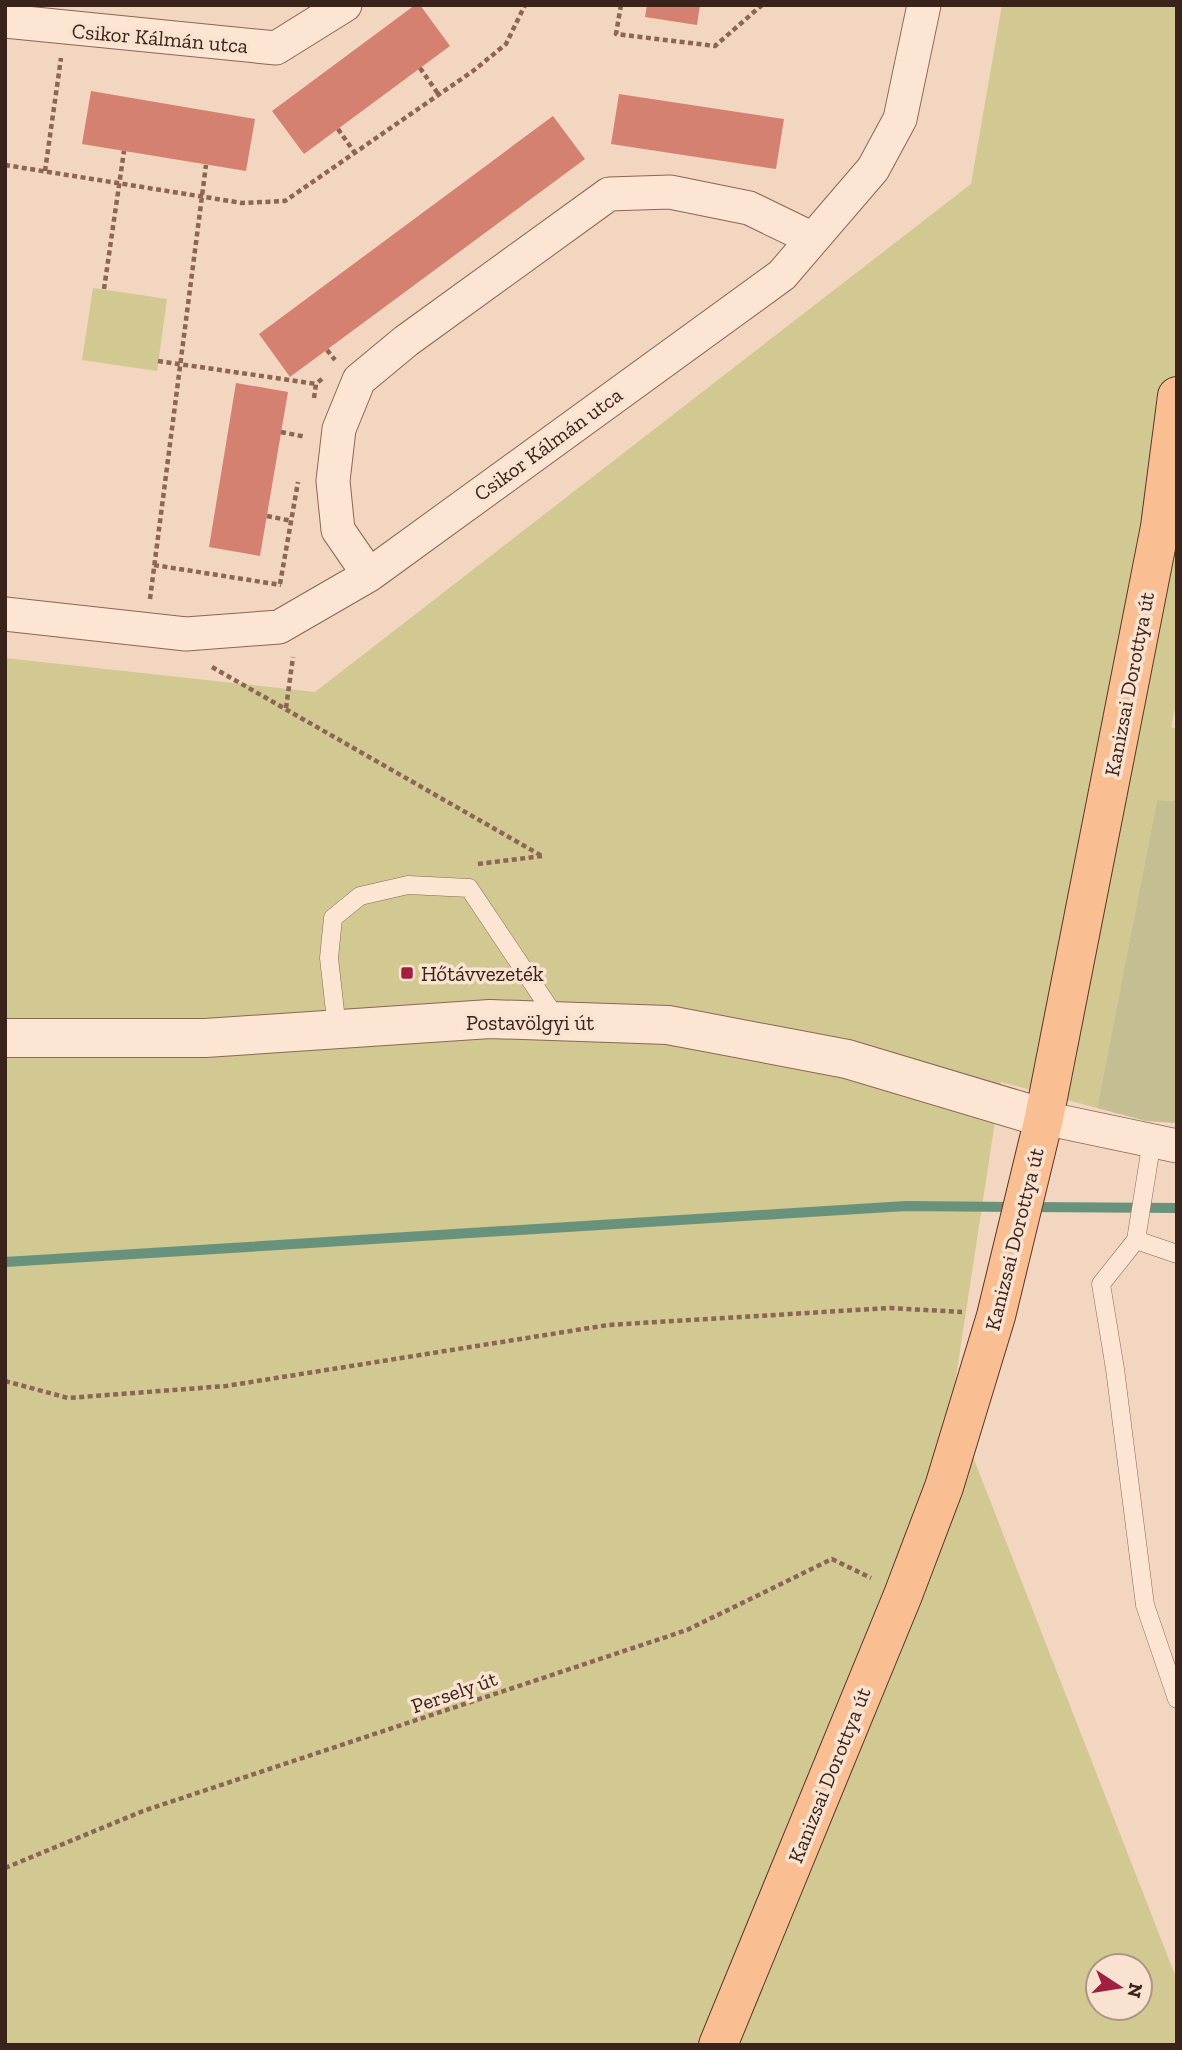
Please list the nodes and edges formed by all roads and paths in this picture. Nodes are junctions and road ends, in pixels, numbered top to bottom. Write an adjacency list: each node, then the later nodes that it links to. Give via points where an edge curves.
1 (345, 5): 7 (street, Csikor Kálmán utca, via 276,48)
2 (525, 5): 9 (path, via 506,44)
3 (621, 5): 4 (path, via 616,34 715,46)
4 (762, 5)
5 (924, 5): 18 (street, Csikor Kálmán utca, via 900,119 873,169)
6 (5, 21): 7 (street, Csikor Kálmán utca)
7 (65, 29): 15 (path)
8 (420, 68): 9 (path)
9 (439, 95): 12 (path)
10 (338, 129): 12 (path)
11 (124, 151): 16 (path)
12 (355, 153): 17 (path, via 285,201 242,203)
13 (5, 165): 15 (path)
14 (206, 165): 17 (path)
15 (45, 172): 16 (path)
16 (120, 183): 17 (path); 19 (path)
17 (200, 196): 22 (path)
18 (813, 239): 23 (street, via 749,208 670,191 609,194 359,380); 30 (street, Csikor Kálmán utca, via 782,275)
19 (104, 289)
20 (327, 350): 23 (path)
21 (158, 361): 22 (path)
22 (179, 364): 23 (path); 29 (path)
23 (346, 377): 30 (street, via 333,481 338,530)
24 (1177, 396): 41 (main road, Kanizsai Dorottya út, via 1160,527)
25 (281, 432): 26 (path)
26 (306, 438)
27 (267, 516): 28 (path)
28 (292, 521)
29 (154, 565): 31 (path); 34 (path)
30 (369, 575): 31 (street, Csikor Kálmán utca)
31 (338, 594): 33 (street, Csikor Kálmán utca)
32 (5, 614): 34 (street, Csikor Kálmán utca)
33 (298, 616): 34 (street, Csikor Kálmán utca, via 279,627 186,634); 36 (path)
34 (146, 629)
35 (214, 667): 36 (path)
36 (286, 708): 37 (path, via 542,856)
37 (476, 864)
38 (558, 1021): 39 (street, Postavölgyi út); 39 (lane, via 469,888 408,885 360,897 333,919 329,958); 41 (street, Postavölgyi út, via 668,1025 847,1059)
39 (337, 1029): 40 (street, Postavölgyi út, via 205,1038)
40 (5, 1038)
41 (1044, 1118): 42 (street); 45 (main road, Kanizsai Dorottya út)
42 (1164, 1143): 43 (lane, via 1144,1195)
43 (1136, 1240): 44 (lane); 48 (lane, via 1101,1284 1145,1605)
44 (1177, 1254)
45 (996, 1316): 46 (path, via 890,1308 608,1325 226,1386 68,1398); 47 (main road, Kanizsai Dorottya út, via 944,1487)
46 (5, 1381)
47 (903, 1595): 49 (path, Persely út, via 832,1559 687,1630 143,1811); 50 (main road, Kanizsai Dorottya út)
48 (1177, 1699)
49 (5, 1868)
50 (718, 2045)

